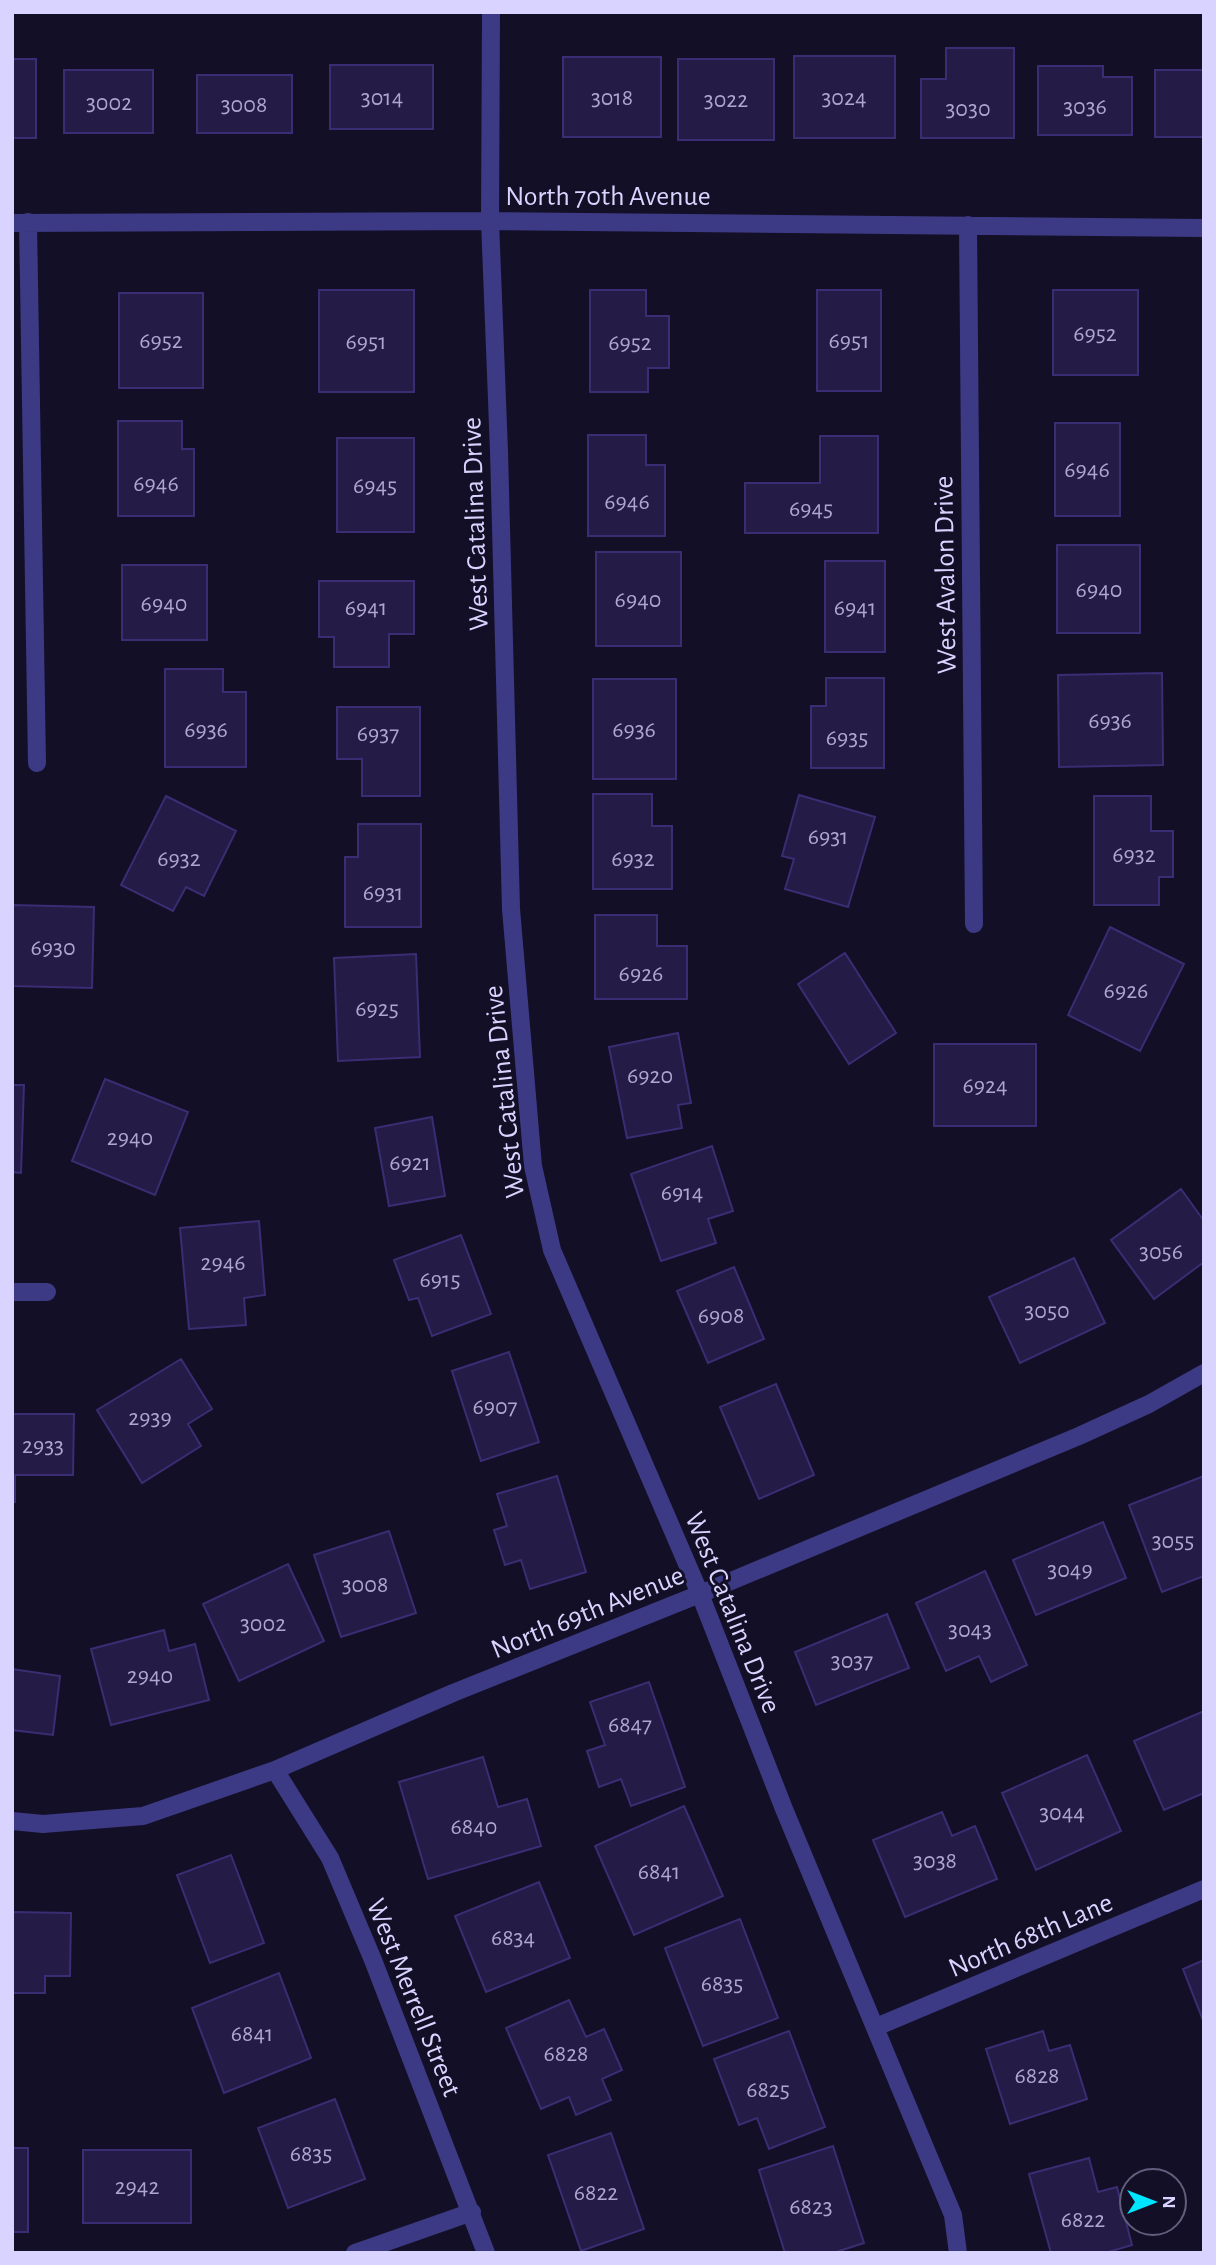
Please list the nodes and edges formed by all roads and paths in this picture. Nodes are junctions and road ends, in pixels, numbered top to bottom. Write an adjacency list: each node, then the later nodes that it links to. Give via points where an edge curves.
1 (491, 12): 2 (street, West Catalina Drive)
2 (490, 221): 3 (street, North 70th Avenue); 4 (street, North 70th Avenue); 11 (street, West Catalina Drive, via 511,909 533,1166 552,1250)
3 (20, 223): 6 (street)
4 (968, 225): 5 (street, North 70th Avenue); 7 (street, West Avalon Drive)
5 (1204, 228)
6 (37, 762)
7 (974, 924)
8 (12, 1292): 9 (street)
9 (47, 1292)
10 (1204, 1373): 11 (street, North 69th Avenue, via 1079,1436)
11 (700, 1594): 12 (street, North 69th Avenue); 15 (street, West Catalina Drive)
12 (275, 1770): 13 (street, North 69th Avenue, via 143,1816 43,1825); 16 (street, West Merrell Street, via 330,1858)
13 (12, 1821)
14 (1204, 1889): 15 (street, North 68th Lane)
15 (876, 2027): 19 (street, West Catalina Drive, via 953,2215)
16 (472, 2212): 17 (street); 18 (street, West Merrell Street)
17 (355, 2253)
18 (486, 2253)
19 (958, 2253)

